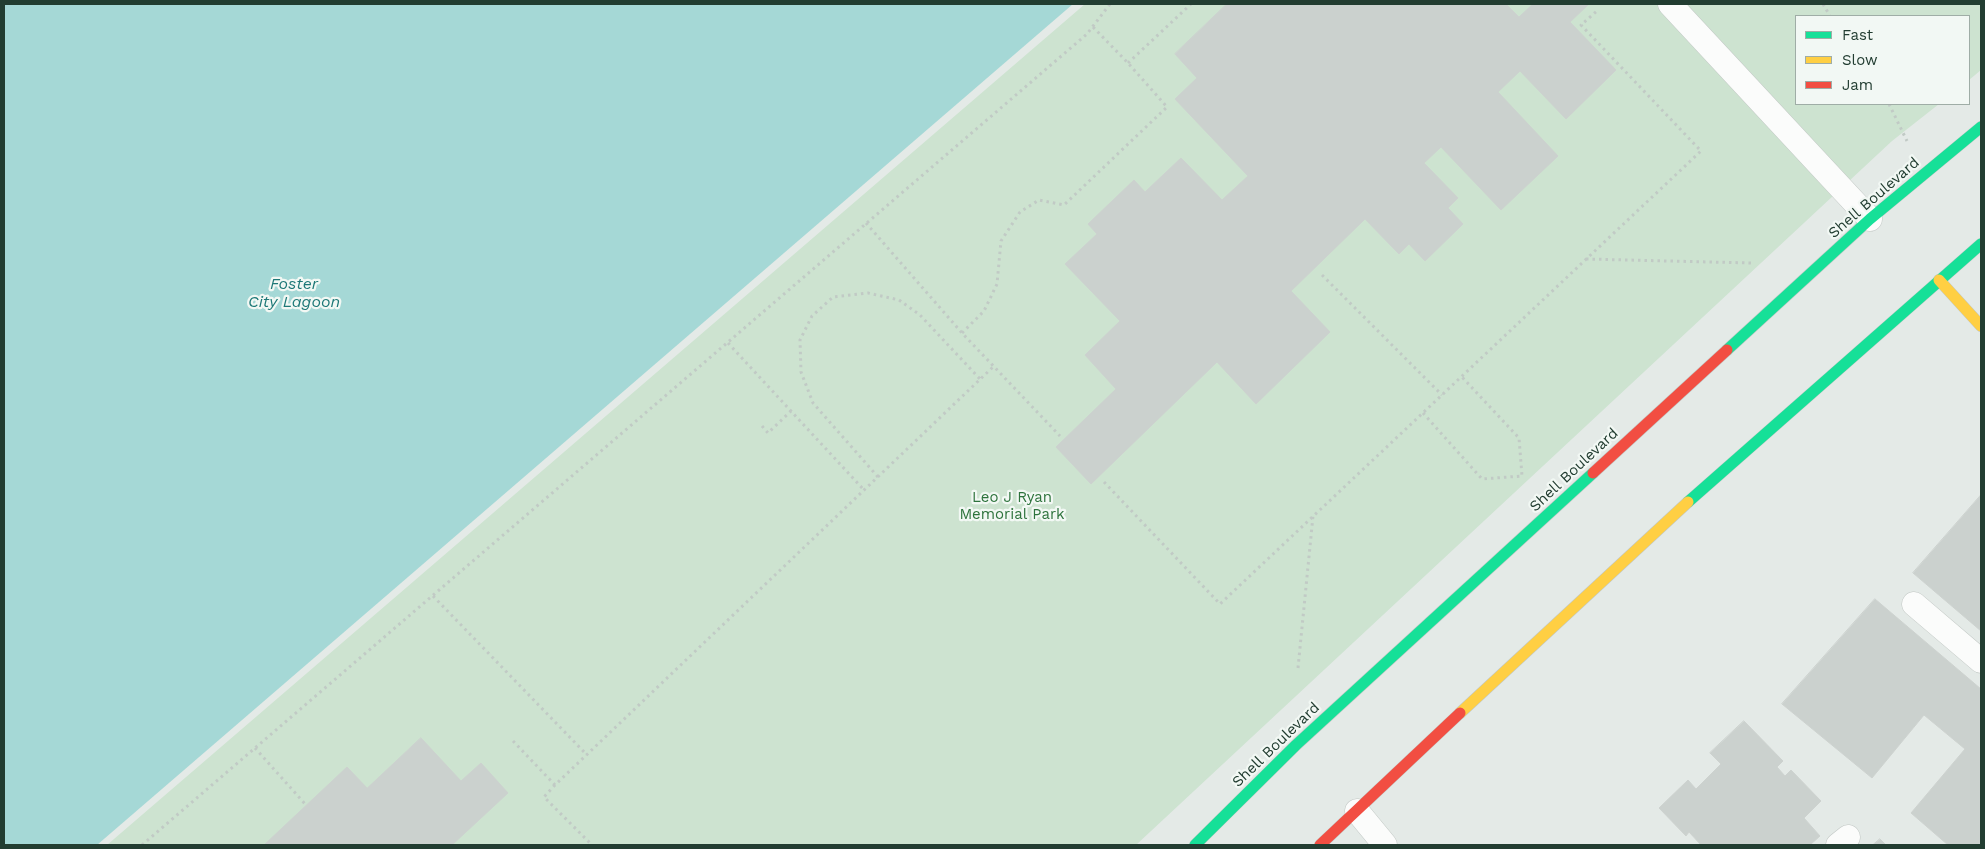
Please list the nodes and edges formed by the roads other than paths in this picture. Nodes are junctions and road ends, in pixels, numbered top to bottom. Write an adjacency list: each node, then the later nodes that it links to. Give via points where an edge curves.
1 (1670, 4): 3 (lane)
2 (1981, 127): 3 (main road, Shell Boulevard)
3 (1870, 219): 10 (main road, Shell Boulevard, via 1296,745)
4 (1981, 244): 5 (main road)
5 (1938, 280): 6 (main road); 9 (main road, via 1653,532)
6 (1981, 326)
7 (1914, 604): 8 (lane)
8 (1981, 661)
9 (1357, 811): 11 (main road); 12 (lane)
10 (1195, 845)
11 (1320, 845)
12 (1384, 845)

